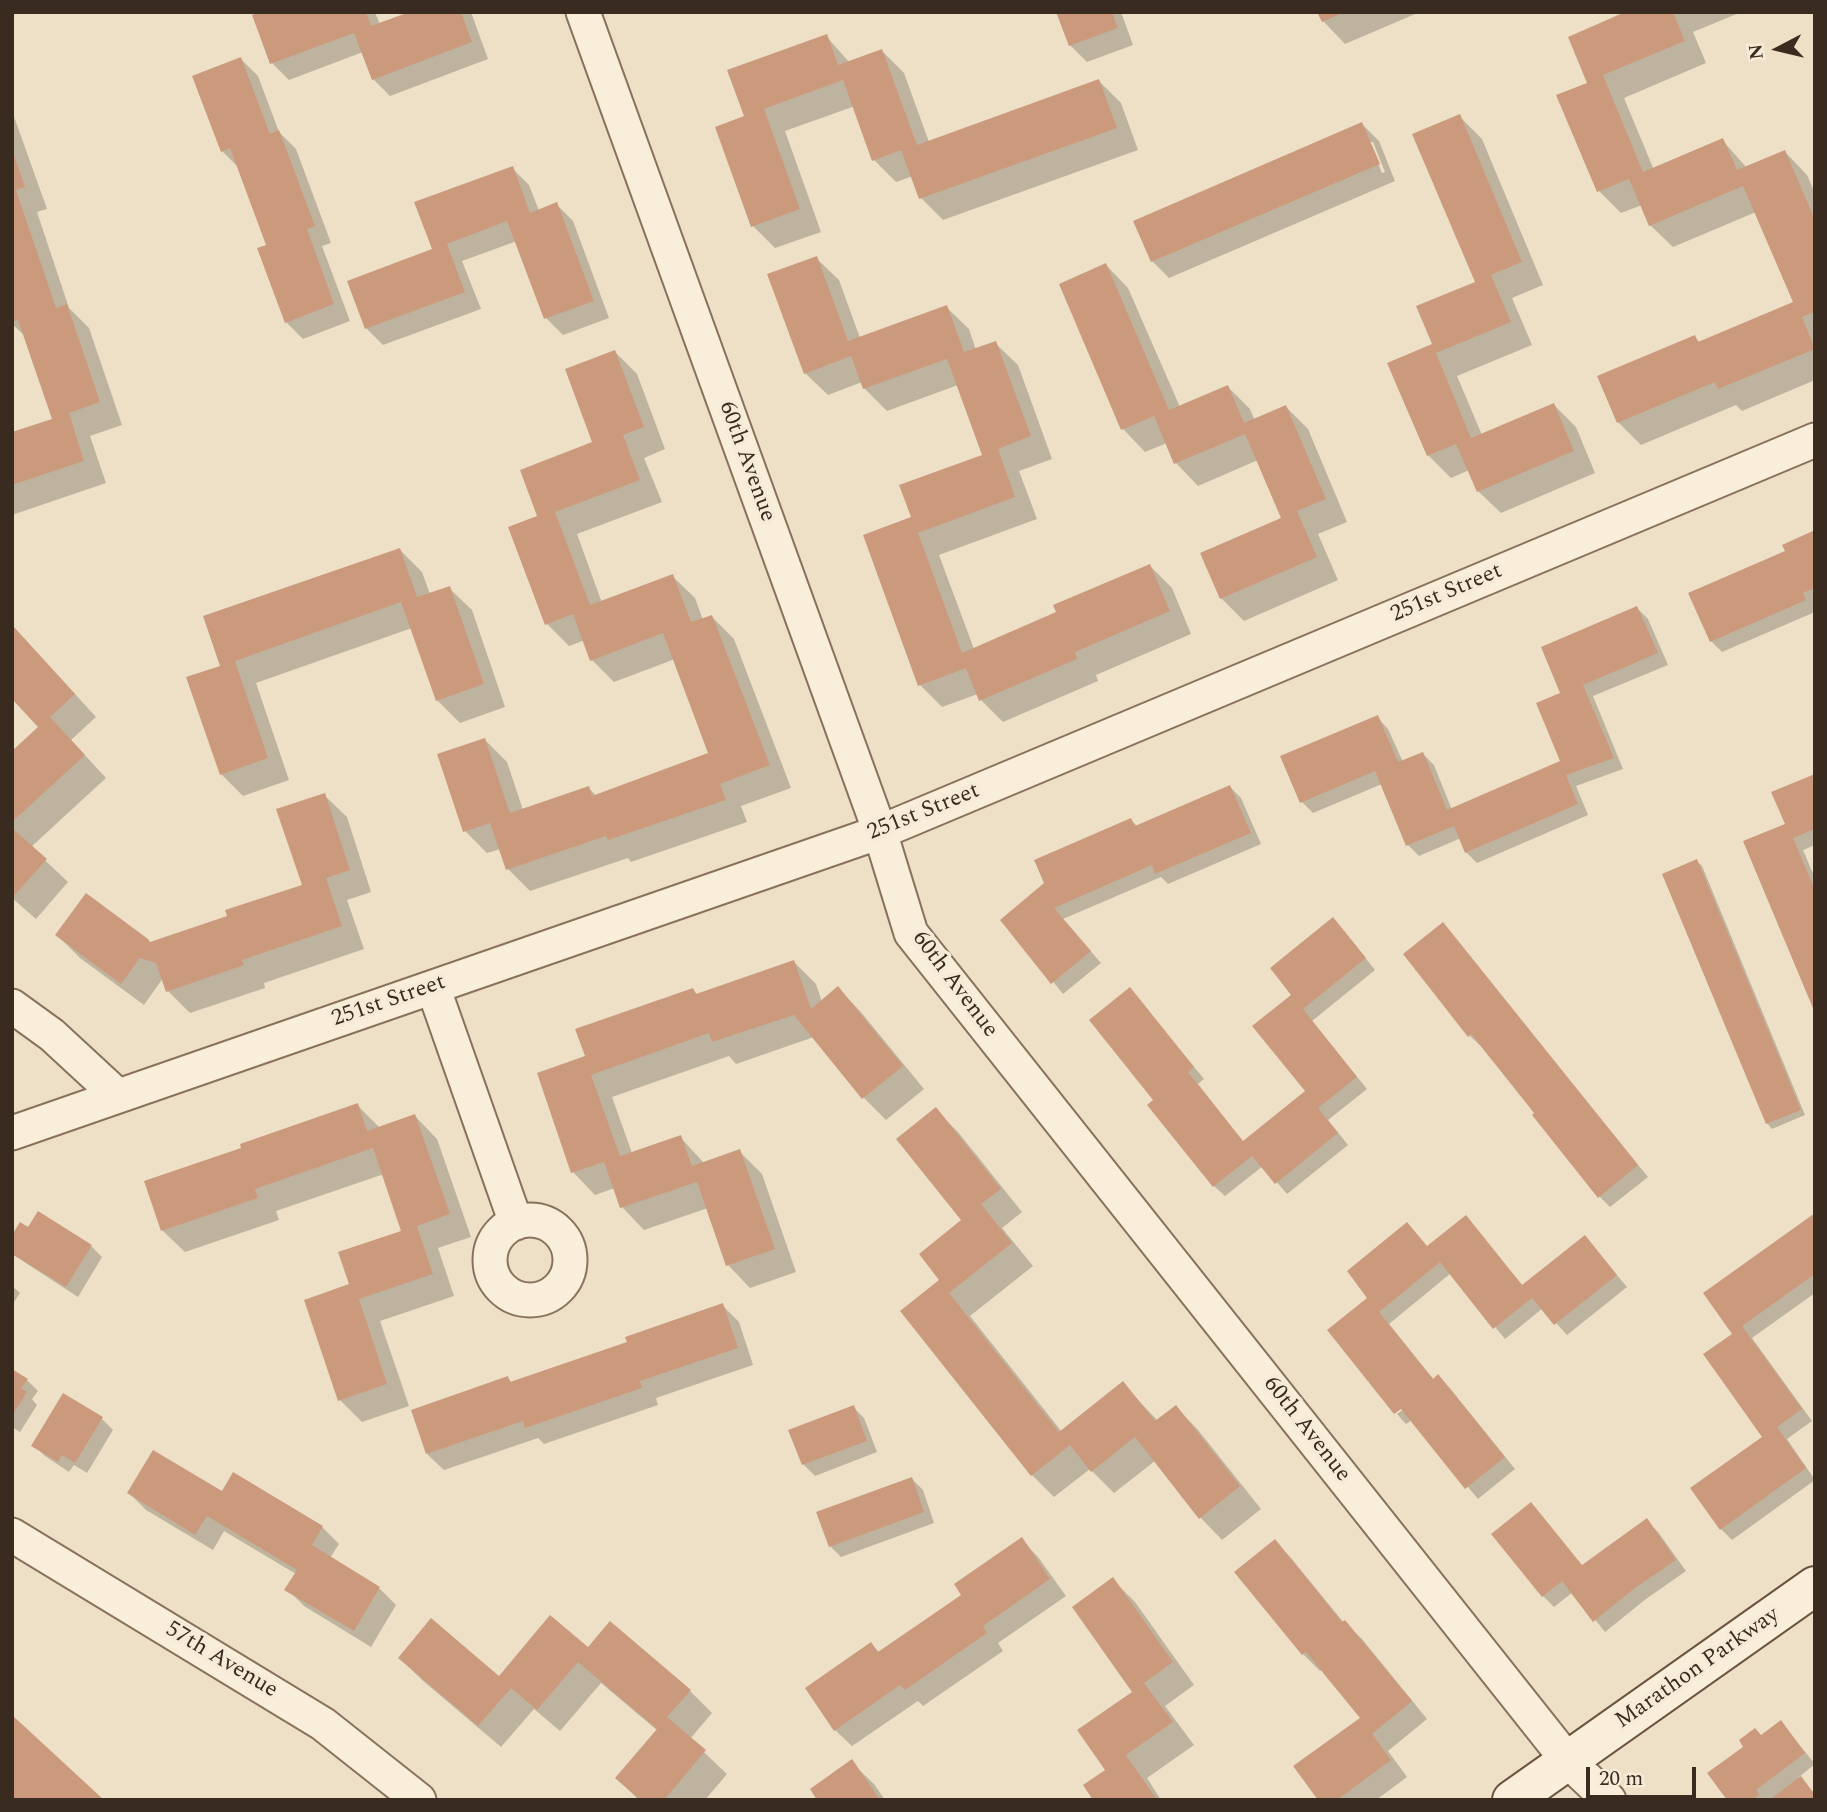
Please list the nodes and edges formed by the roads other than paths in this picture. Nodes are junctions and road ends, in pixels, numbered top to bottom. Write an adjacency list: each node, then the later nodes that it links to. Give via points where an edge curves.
1 (583, 12): 3 (street, 60th Avenue)
2 (1815, 440): 3 (street, 251st Street)
3 (880, 832): 4 (street, 251st Street); 11 (street, 60th Avenue, via 911,933)
4 (432, 987): 6 (street, 251st Street); 8 (street)
5 (12, 1006): 6 (street, via 52,1035)
6 (118, 1096): 7 (street, 251st Street)
7 (12, 1133)
8 (516, 1223)
9 (12, 1535): 12 (street, 57th Avenue, via 323,1724)
10 (1815, 1586): 11 (street, Marathon Parkway)
11 (1568, 1760): 13 (street, Marathon Parkway); 14 (street, 60th Avenue)
12 (419, 1800)
13 (1511, 1800)
14 (1609, 1800)

